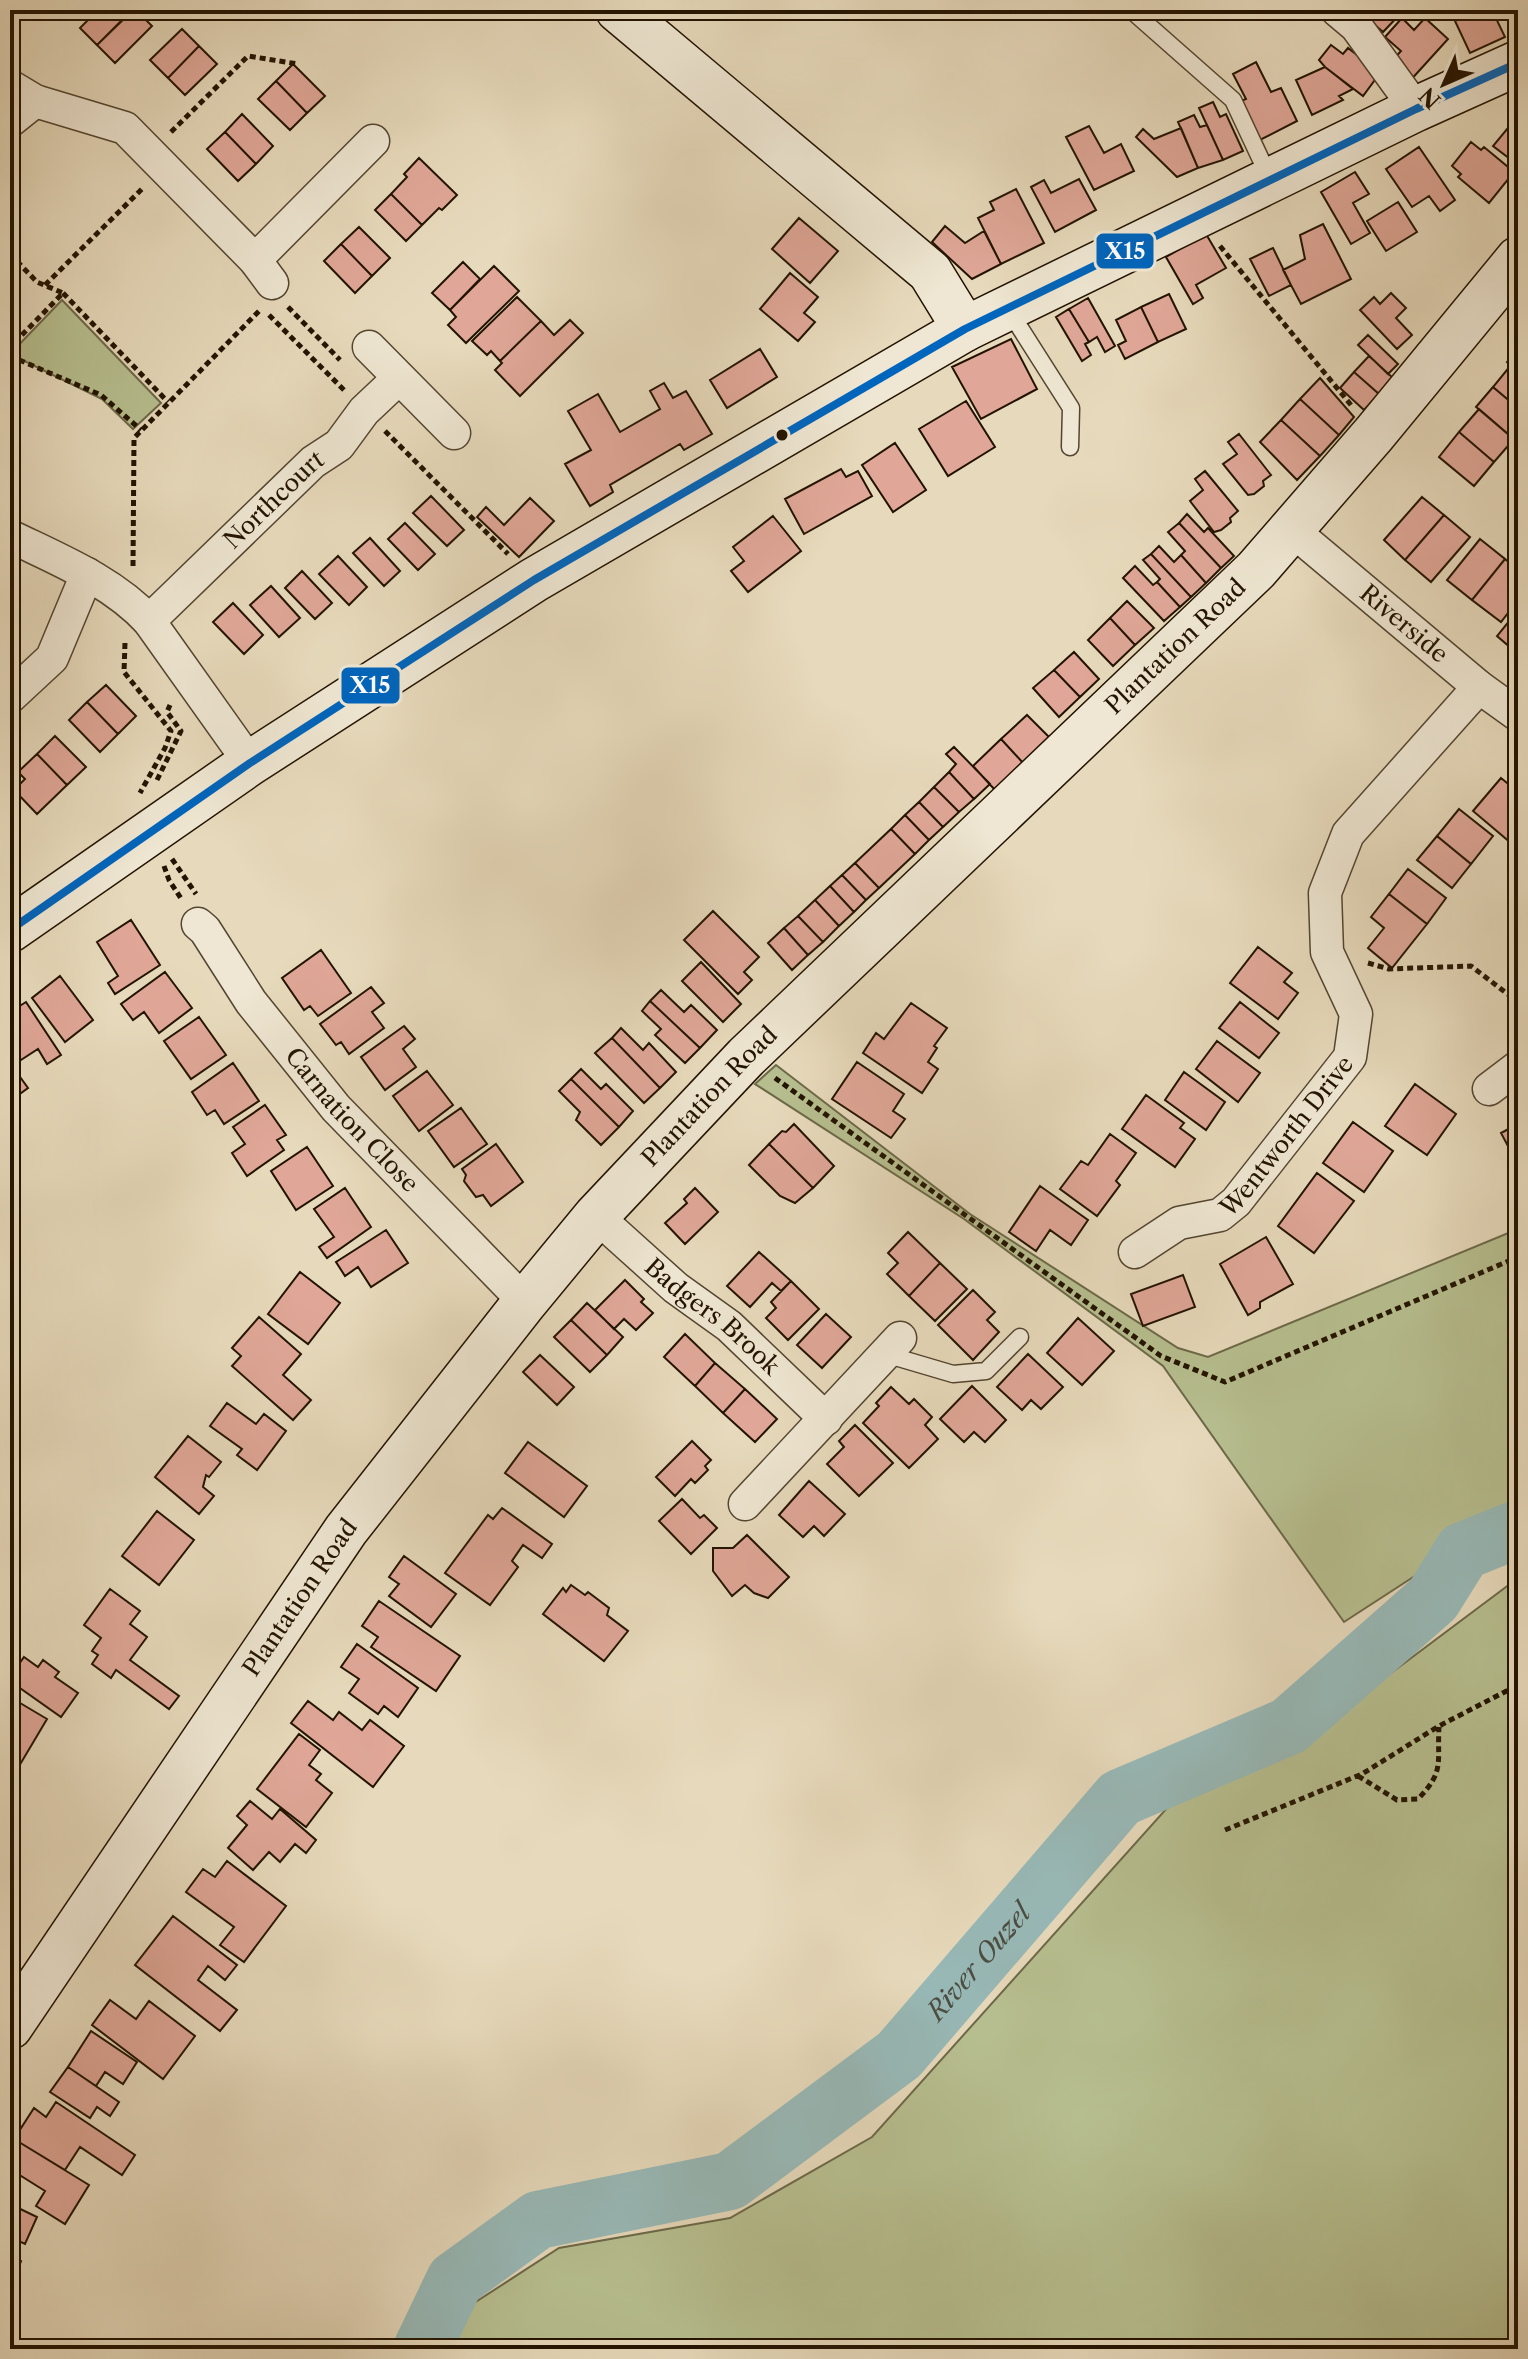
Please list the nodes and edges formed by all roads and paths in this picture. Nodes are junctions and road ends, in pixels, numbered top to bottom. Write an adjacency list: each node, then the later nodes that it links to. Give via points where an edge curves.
1 (618, 10): 19 (street, via 930,272)
2 (1131, 10): 11 (lane, via 1233,100)
3 (1337, 10): 7 (street, via 1356,26)
4 (1518, 63): 7 (street)
5 (298, 64): 10 (path, via 248,56)
6 (22, 93): 8 (street); 10 (street, via 125,128)
7 (1416, 109): 11 (street)
8 (10, 121)
9 (373, 141): 15 (street)
10 (157, 160): 15 (street); 16 (path)
11 (1270, 180): 12 (street)
12 (1195, 216): 18 (street); 28 (path)
13 (10, 254): 16 (path)
14 (1518, 259): 28 (street, Plantation Road)
15 (264, 272): 21 (path, via 281,299)
16 (45, 285): 17 (path)
17 (63, 293): 20 (path); 24 (path)
18 (1007, 308): 19 (street); 29 (lane, via 1071,408)
19 (965, 329): 33 (street)
20 (10, 344)
21 (355, 354): 23 (street)
22 (10, 356): 26 (path, via 101,395)
23 (399, 378): 25 (street, Northcourt); 27 (street)
24 (168, 402): 25 (path, via 262,308); 26 (path)
25 (364, 411): 33 (path); 34 (street, Northcourt, via 339,445)
26 (141, 430): 34 (path, via 134,438)
27 (454, 433)
28 (1374, 434): 30 (street, Plantation Road)
29 (1070, 447)
30 (1292, 530): 36 (street, Riverside); 48 (street, Plantation Road, via 746,1057)
31 (10, 536): 32 (street)
32 (87, 574): 34 (street); 37 (street, via 52,658)
33 (534, 580): 39 (street)
34 (141, 612): 35 (street); 41 (path, via 125,629 124,672 171,731)
35 (186, 673): 39 (street); 40 (path, via 167,712 181,731)
36 (1479, 687): 38 (street, Riverside); 44 (street, Wentworth Drive, via 1348,834 1325,893)
37 (10, 697)
38 (1518, 715)
39 (250, 763): 43 (street)
40 (154, 786)
41 (136, 802)
42 (201, 927): 42 (path, via 209,919 167,851 164,866 169,880); 50 (street, Carnation Close, via 251,1002 336,1108)
43 (10, 930)
44 (1327, 952): 45 (path, via 1389,969 1471,966); 49 (street, Wentworth Drive, via 1356,1014 1350,1057 1236,1202 1220,1215 1179,1223)
45 (1518, 1002)
46 (1518, 1067): 47 (street)
47 (1489, 1089)
48 (596, 1216): 50 (street, Plantation Road); 53 (street, Badgers Brook, via 676,1288 729,1326)
49 (1135, 1252)
50 (525, 1302): 59 (street, Plantation Road, via 346,1530)
51 (1020, 1337): 52 (lane, via 986,1371 953,1374)
52 (893, 1346): 53 (street)
53 (826, 1419): 54 (street)
54 (745, 1504)
55 (1518, 1685): 56 (path)
56 (1439, 1726): 57 (path); 57 (path, via 1438,1770 1418,1799 1397,1800)
57 (1358, 1776): 58 (path)
58 (1225, 1830)
59 (10, 2027)

